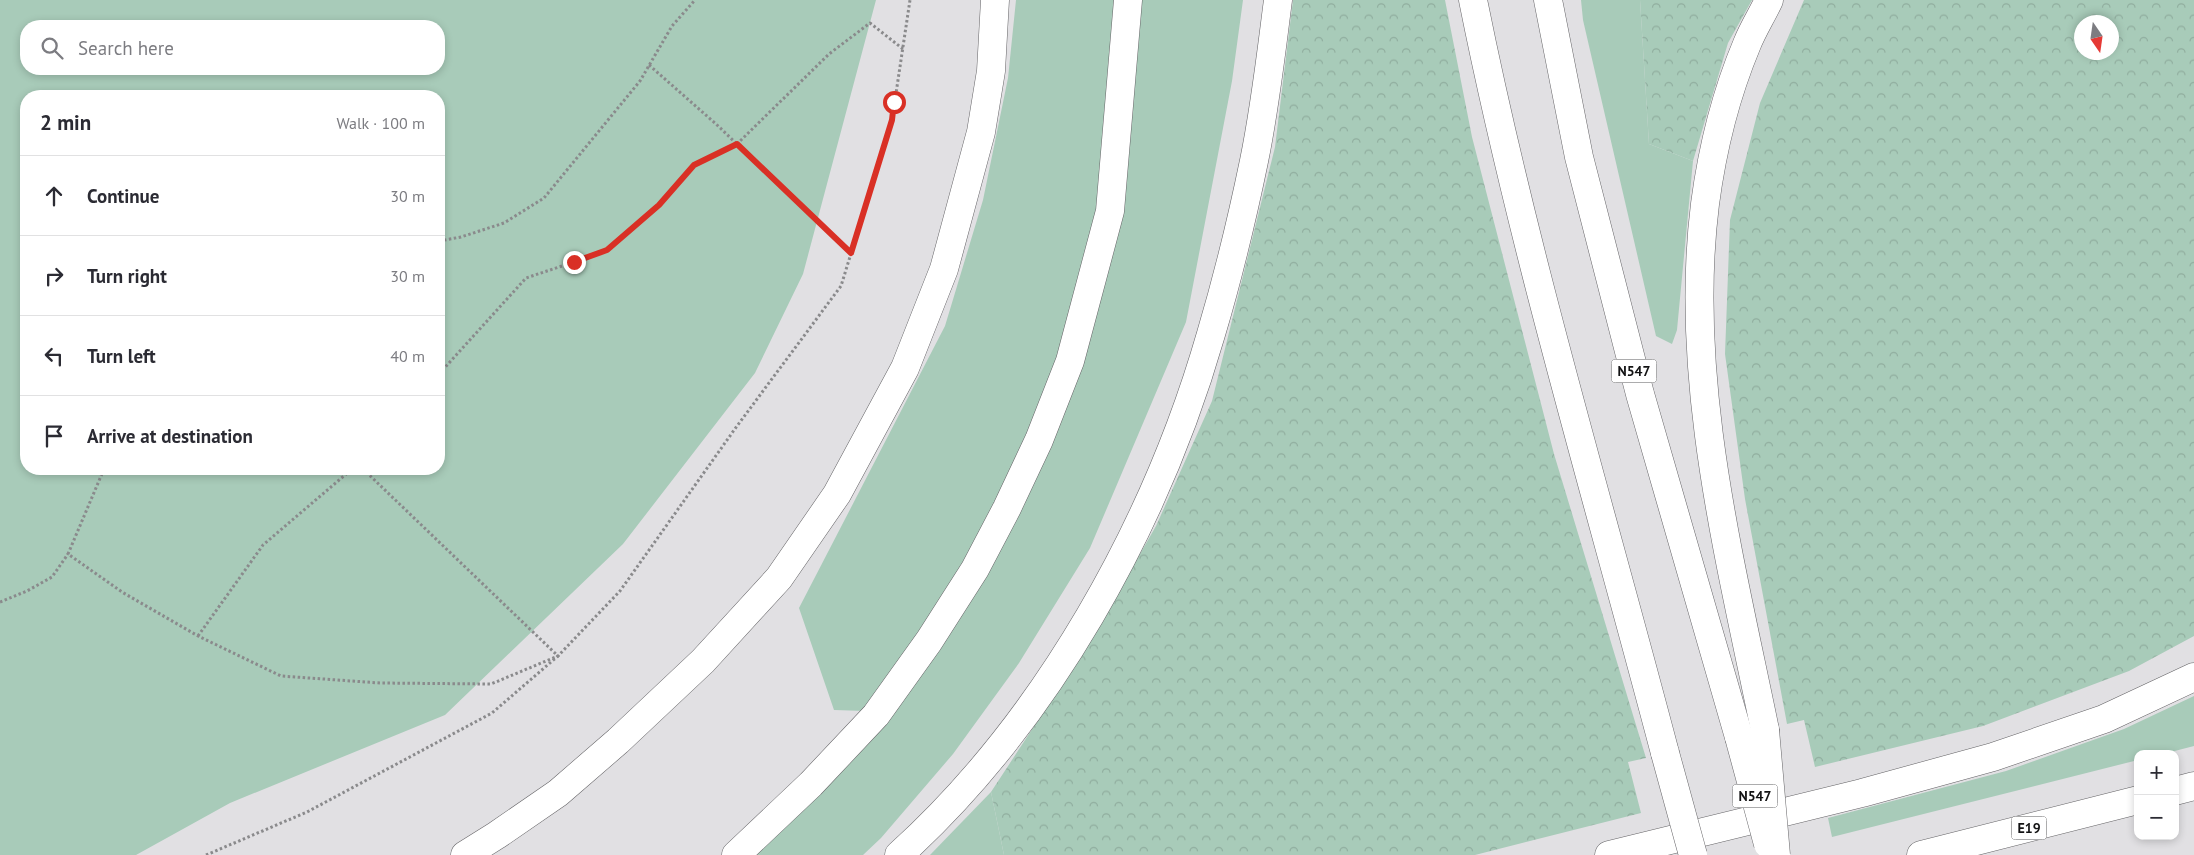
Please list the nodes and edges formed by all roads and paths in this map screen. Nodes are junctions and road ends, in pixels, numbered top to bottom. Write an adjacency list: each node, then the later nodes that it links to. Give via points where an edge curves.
1 (695, 0): 10 (path, via 672,26)
2 (910, 0): 9 (path)
3 (995, 0): 27 (main road, via 991,71 981,132 944,269 905,368 836,494 780,578 703,661 558,793)
4 (1128, 0): 28 (main road, via 1110,211 1070,361 1039,440 975,569 876,715 811,784)
5 (1278, 0): 29 (main road, via 1254,159 1233,251 1211,336 1162,471 1102,593 1032,704 993,757)
6 (1473, 0): 31 (main road, bridge, via 1541,296)
7 (1548, 0): 32 (main road, N547, bridge, via 1586,185 1640,394)
8 (1769, 0): 33 (main road, bridge, via 1747,44 1719,134 1705,203 1700,336 1724,531 1765,730)
9 (903, 49): 11 (path, via 870,23 829,54); 13 (path, via 892,120)
10 (649, 65): 11 (path); 12 (path, via 640,81 544,198 504,223)
11 (737, 144): 13 (path); 14 (path, via 694,165 659,205 607,250 526,278)
12 (445, 240)
13 (851, 253): 21 (path, via 841,286 620,591)
14 (445, 367)
15 (101, 475): 18 (path)
16 (345, 475): 20 (path, via 263,545)
17 (370, 475): 21 (path)
18 (68, 554): 19 (path, via 52,577); 20 (path, via 122,592)
19 (0, 602)
20 (198, 636): 21 (path, via 281,676 380,683 491,684)
21 (558, 656): 26 (path, via 492,712 307,812)
22 (2194, 677): 30 (main road, via 2104,719 1993,757)
23 (2194, 786): 24 (main road)
24 (2179, 790)
25 (2134, 801): 34 (main road, E19)
26 (206, 855)
27 (465, 855)
28 (736, 855)
29 (899, 855)
30 (1609, 855)
31 (1693, 855)
32 (1771, 855)
33 (1776, 855)
34 (1921, 855)

